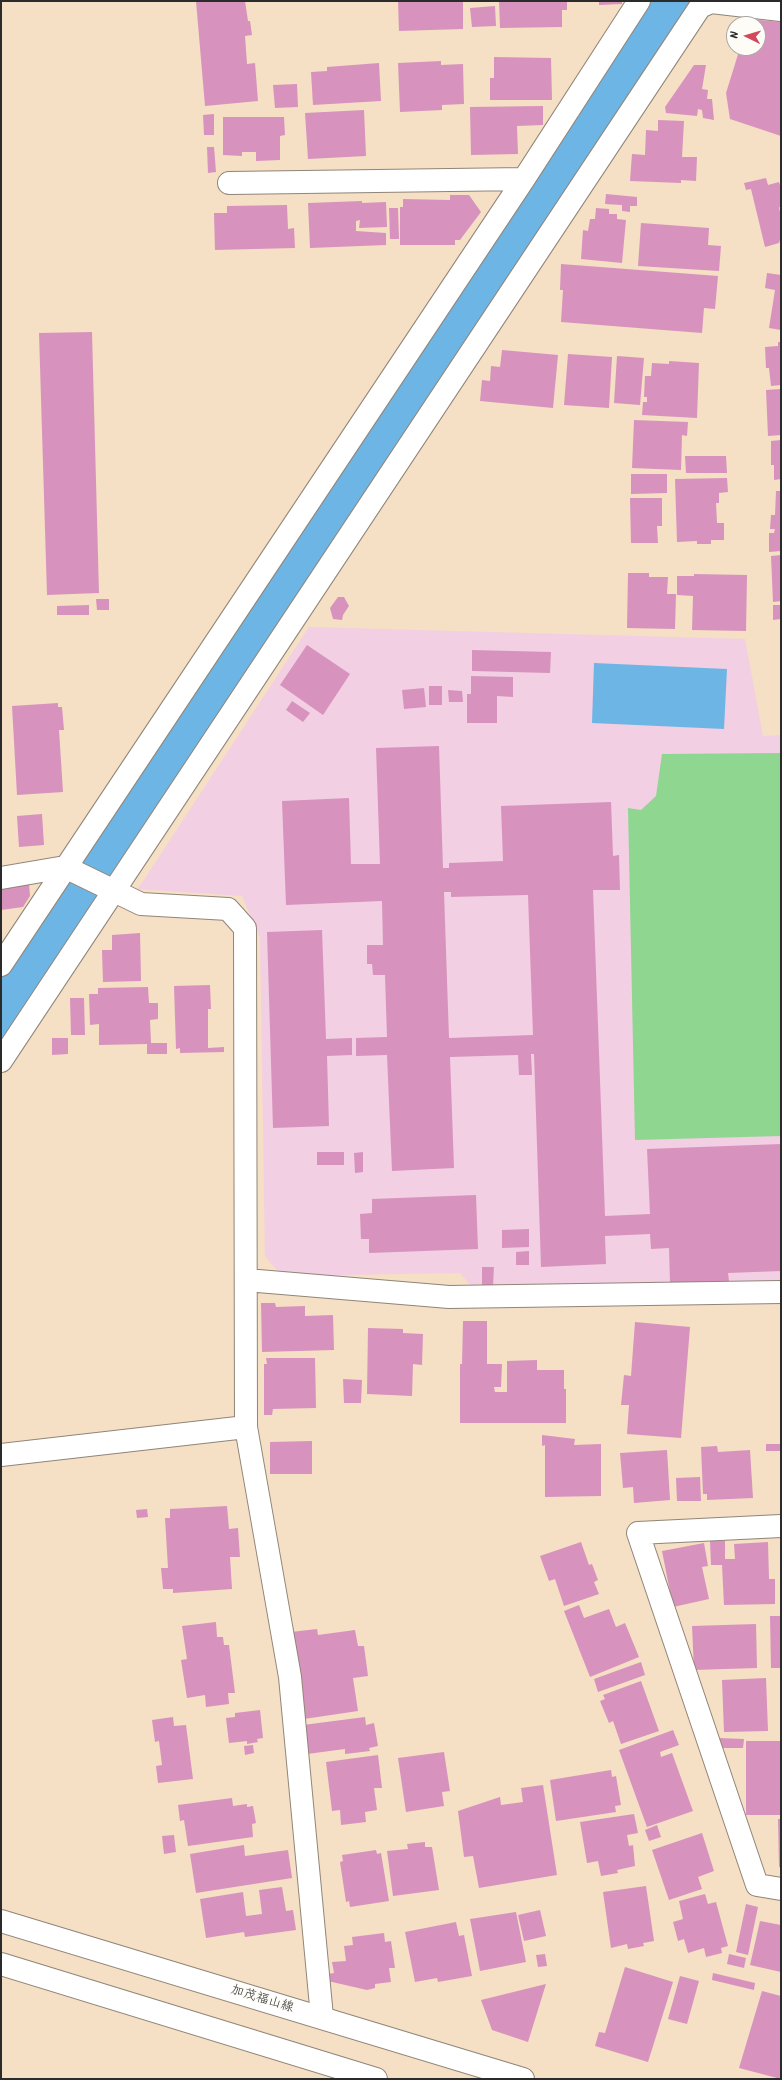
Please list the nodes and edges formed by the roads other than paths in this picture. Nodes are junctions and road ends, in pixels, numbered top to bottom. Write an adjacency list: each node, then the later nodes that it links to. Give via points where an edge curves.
1 (639, 1): 3 (street)
2 (781, 10): 7 (street, via 711,2 700,7)
3 (524, 179): 4 (street); 5 (street)
4 (229, 183)
5 (70, 870): 6 (street); 7 (street); 8 (street)
6 (1, 878)
7 (111, 890): 9 (street); 10 (street, via 141,904 228,909 245,928)
8 (1, 965)
9 (1, 1061)
10 (246, 1280): 11 (street, via 449,1297); 12 (street)
11 (781, 1292)
12 (246, 1427): 13 (street); 18 (street, via 290,1678)
13 (1, 1455)
14 (781, 1526): 15 (street, via 638,1533 757,1885)
15 (781, 1889)
16 (1, 1921): 18 (street, 加茂福山線)
17 (1, 1964): 19 (street)
18 (322, 2018): 20 (street, 加茂福山線)
19 (376, 2079)
20 (523, 2079)

